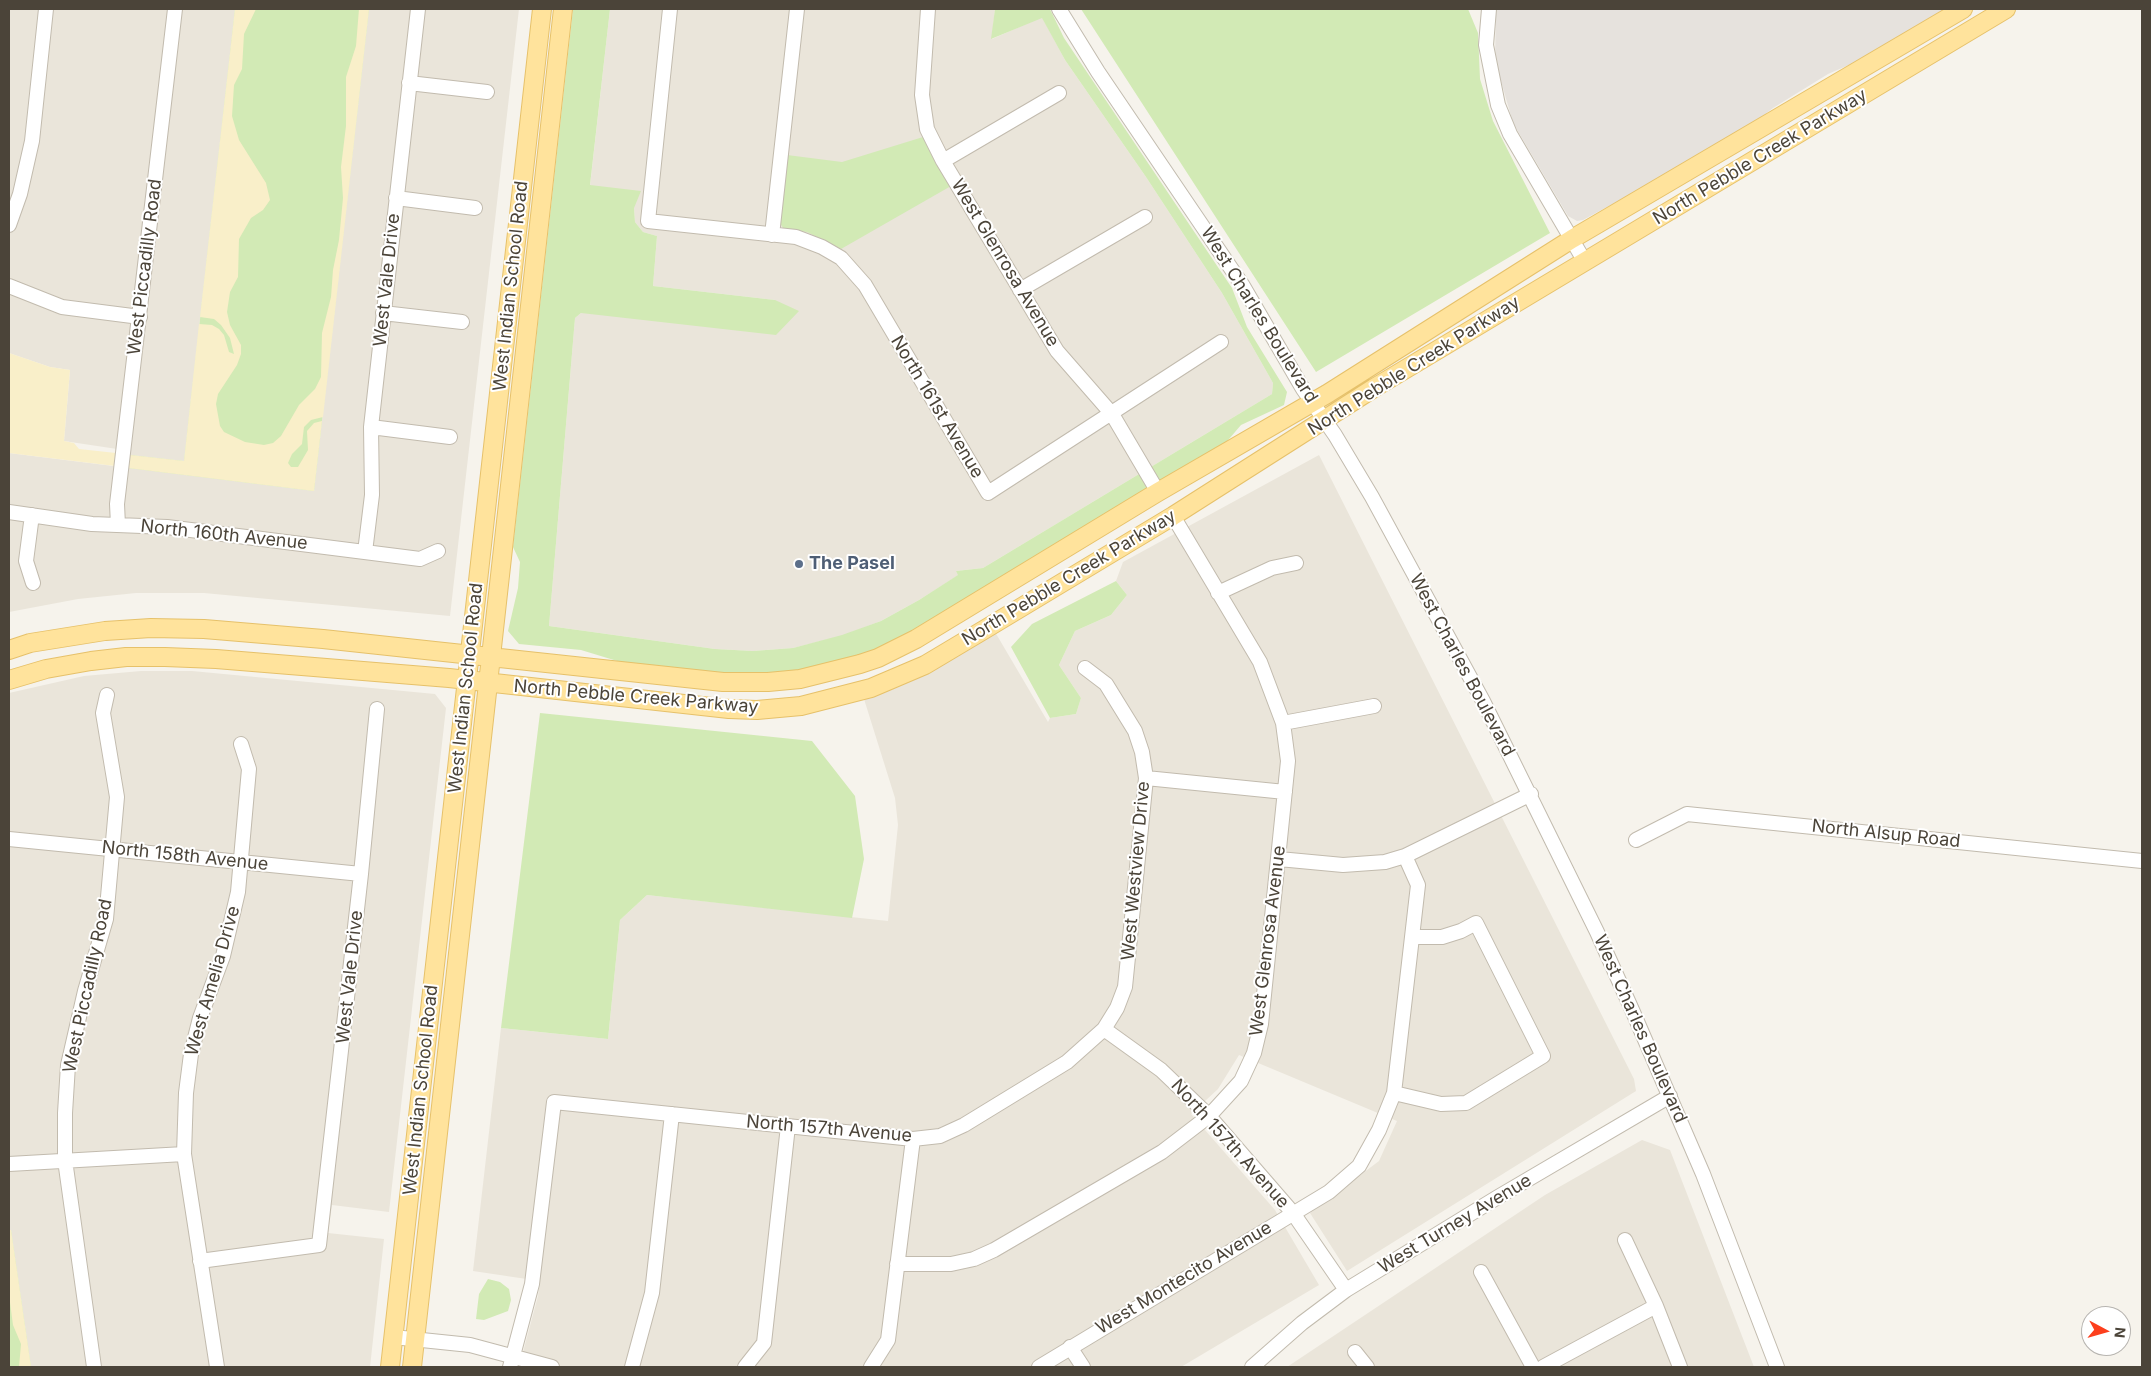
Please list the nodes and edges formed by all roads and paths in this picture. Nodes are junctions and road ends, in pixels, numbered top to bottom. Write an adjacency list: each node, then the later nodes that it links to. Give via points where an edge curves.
1 (46, 9): 22 (street, via 32,141)
2 (175, 9): 29 (street, West Piccadilly Road)
3 (418, 9): 14 (street, West Vale Drive)
4 (542, 9): 48 (main road, West Indian School Road)
5 (563, 9): 49 (main road, West Indian School Road)
6 (670, 9): 23 (street, North 161st Avenue, via 648,221)
7 (797, 9): 23 (street)
8 (928, 9): 18 (street, West Glenrosa Avenue, via 922,67 923,114)
9 (1059, 9): 32 (street, West Charles Boulevard, via 1223,255)
10 (1488, 9): 24 (street, via 1486,45 1498,105 1510,134)
11 (1963, 9): 13 (main road, North Pebble Creek Parkway)
12 (2006, 9): 17 (main road, North Pebble Creek Parkway)
13 (1846, 78): 17 (main road); 24 (main road, North Pebble Creek Parkway)
14 (409, 83): 15 (street); 19 (street, West Vale Drive)
15 (487, 92)
16 (1059, 94): 18 (street)
17 (1858, 98): 25 (main road, North Pebble Creek Parkway)
18 (943, 161): 27 (street, West Glenrosa Avenue)
19 (396, 198): 20 (street); 28 (street, West Vale Drive)
20 (476, 208)
21 (1145, 217): 27 (street)
22 (9, 225)
23 (772, 235): 33 (street, North 161st Avenue, via 796,237 822,247 841,258 865,285 988,493)
24 (1572, 239): 25 (street); 32 (main road, North Pebble Creek Parkway)
25 (1585, 262): 34 (main road, North Pebble Creek Parkway)
26 (9, 286): 29 (street, via 62,307)
27 (1020, 290): 33 (street, West Glenrosa Avenue, via 1057,351)
28 (383, 313): 30 (street); 35 (street, West Vale Drive)
29 (140, 317): 41 (street, West Piccadilly Road, via 117,504)
30 (462, 322)
31 (1221, 342): 33 (street, North 161st Avenue)
32 (1312, 402): 34 (street, West Charles Boulevard); 37 (main road, North Pebble Creek Parkway)
33 (1112, 414): 37 (street, West Glenrosa Avenue)
34 (1324, 420): 40 (main road, North Pebble Creek Parkway); 63 (street, West Charles Boulevard, via 1372,497)
35 (371, 427): 36 (street); 43 (street, West Vale Drive, via 372,495)
36 (450, 437)
37 (1158, 492): 51 (main road, North Pebble Creek Parkway, via 916,639 878,658)
38 (9, 512): 39 (street, North 160th Avenue)
39 (32, 515): 41 (street, North 160th Avenue); 45 (street, via 26,561)
40 (1173, 516): 46 (street, West Glenrosa Avenue); 56 (main road, North Pebble Creek Parkway, via 925,665 892,681)
41 (118, 525): 43 (street, North 160th Avenue, via 167,527)
42 (438, 551): 43 (street, North 160th Avenue, via 420,559)
43 (365, 552)
44 (1296, 563): 46 (street, via 1272,568)
45 (34, 583)
46 (1218, 593): 59 (street, West Glenrosa Avenue, via 1260,662)
47 (9, 650): 48 (main road, North Pebble Creek Parkway, via 30,643 105,631 151,628 222,631)
48 (469, 654): 49 (main road, North Pebble Creek Parkway); 53 (main road, West Indian School Road)
49 (491, 656): 51 (main road, North Pebble Creek Parkway, via 723,682 768,682); 54 (main road, West Indian School Road)
50 (1085, 668): 61 (street, West Westview Drive, via 1106,684 1135,731)
51 (822, 674): 56 (main road)
52 (9, 680): 53 (main road, North Pebble Creek Parkway, via 91,661 165,657)
53 (466, 680): 54 (main road, North Pebble Creek Parkway); 90 (main road, West Indian School Road)
54 (488, 683): 56 (main road, North Pebble Creek Parkway, via 729,709 775,709); 91 (main road, West Indian School Road)
55 (107, 694): 66 (street, West Piccadilly Road, via 103,713 117,797)
56 (826, 701)
57 (1374, 706): 59 (street)
58 (377, 709): 71 (street, West Vale Drive)
59 (1283, 723): 62 (street, West Glenrosa Avenue, via 1288,761)
60 (242, 744): 70 (street, West Amelia Drive, via 249,769)
61 (1146, 778): 62 (street); 73 (street, West Westview Drive, via 1124,986)
62 (1285, 792): 68 (street, West Glenrosa Avenue)
63 (1531, 794): 67 (street); 75 (street, West Charles Boulevard)
64 (9, 839): 66 (street, North 158th Avenue)
65 (1636, 840): 69 (street, North Alsup Road, via 1687,814)
66 (113, 849): 70 (street, North 158th Avenue); 81 (street, West Piccadilly Road, via 106,919 68,1065)
67 (1406, 856): 68 (street, via 1385,862 1342,865); 72 (street, West Montecito Avenue, via 1418,885)
68 (1279, 859): 77 (street, West Glenrosa Avenue, via 1261,1024 1254,1053 1241,1080)
69 (2142, 860)
70 (239, 862): 71 (street, North 158th Avenue); 80 (street, West Amelia Drive, via 238,892 231,926 191,1054)
71 (361, 874): 85 (street, West Vale Drive, via 319,1244)
72 (1412, 937): 74 (street, West Montecito Avenue); 74 (street, via 1442,937 1476,923 1543,1056 1466,1103 1441,1104)
73 (1104, 1029): 77 (street, North 157th Avenue, via 1161,1070); 79 (street, North 157th Avenue, via 1067,1062 964,1125 940,1136)
74 (1394, 1093): 83 (street, West Montecito Avenue, via 1359,1166 1329,1192)
75 (1670, 1096): 88 (street, West Turney Avenue); 110 (street, West Charles Boulevard)
76 (672, 1114): 78 (street, North 157th Avenue); 94 (street, North 157th Avenue, via 554,1102 532,1284); 100 (street, via 652,1293)
77 (1209, 1116): 83 (street, North 157th Avenue); 86 (street, West Glenrosa Avenue, via 1162,1152 994,1250 952,1264)
78 (788, 1126): 79 (street, North 157th Avenue); 101 (street, via 764,1343)
79 (913, 1139): 86 (street)
80 (184, 1154): 81 (street); 85 (street, West Amelia Drive)
81 (65, 1160): 82 (street); 95 (street, West Piccadilly Road)
82 (9, 1164)
83 (1293, 1213): 88 (street, North 157th Avenue); 92 (street, West Montecito Avenue)
84 (1625, 1240): 89 (street)
85 (200, 1261): 96 (street, West Amelia Drive)
86 (897, 1264): 102 (street, via 888,1340)
87 (1481, 1272): 107 (street)
88 (1346, 1290): 105 (street, West Turney Avenue)
89 (1656, 1306): 108 (street); 109 (street)
90 (393, 1337): 91 (street); 97 (main road, West Indian School Road)
91 (415, 1338): 94 (street, via 462,1344); 98 (main road, West Indian School Road)
92 (1070, 1347): 103 (street, West Montecito Avenue); 104 (street)
93 (1355, 1352): 106 (street)
94 (511, 1362): 99 (street)
95 (94, 1367)
96 (217, 1367)
97 (390, 1367)
98 (412, 1367)
99 (552, 1367)
100 (632, 1367)
101 (745, 1367)
102 (870, 1367)
103 (1039, 1367)
104 (1083, 1367)
105 (1252, 1367)
106 (1367, 1367)
107 (1533, 1367)
108 (1543, 1367)
109 (1680, 1367)
110 (1777, 1367)

